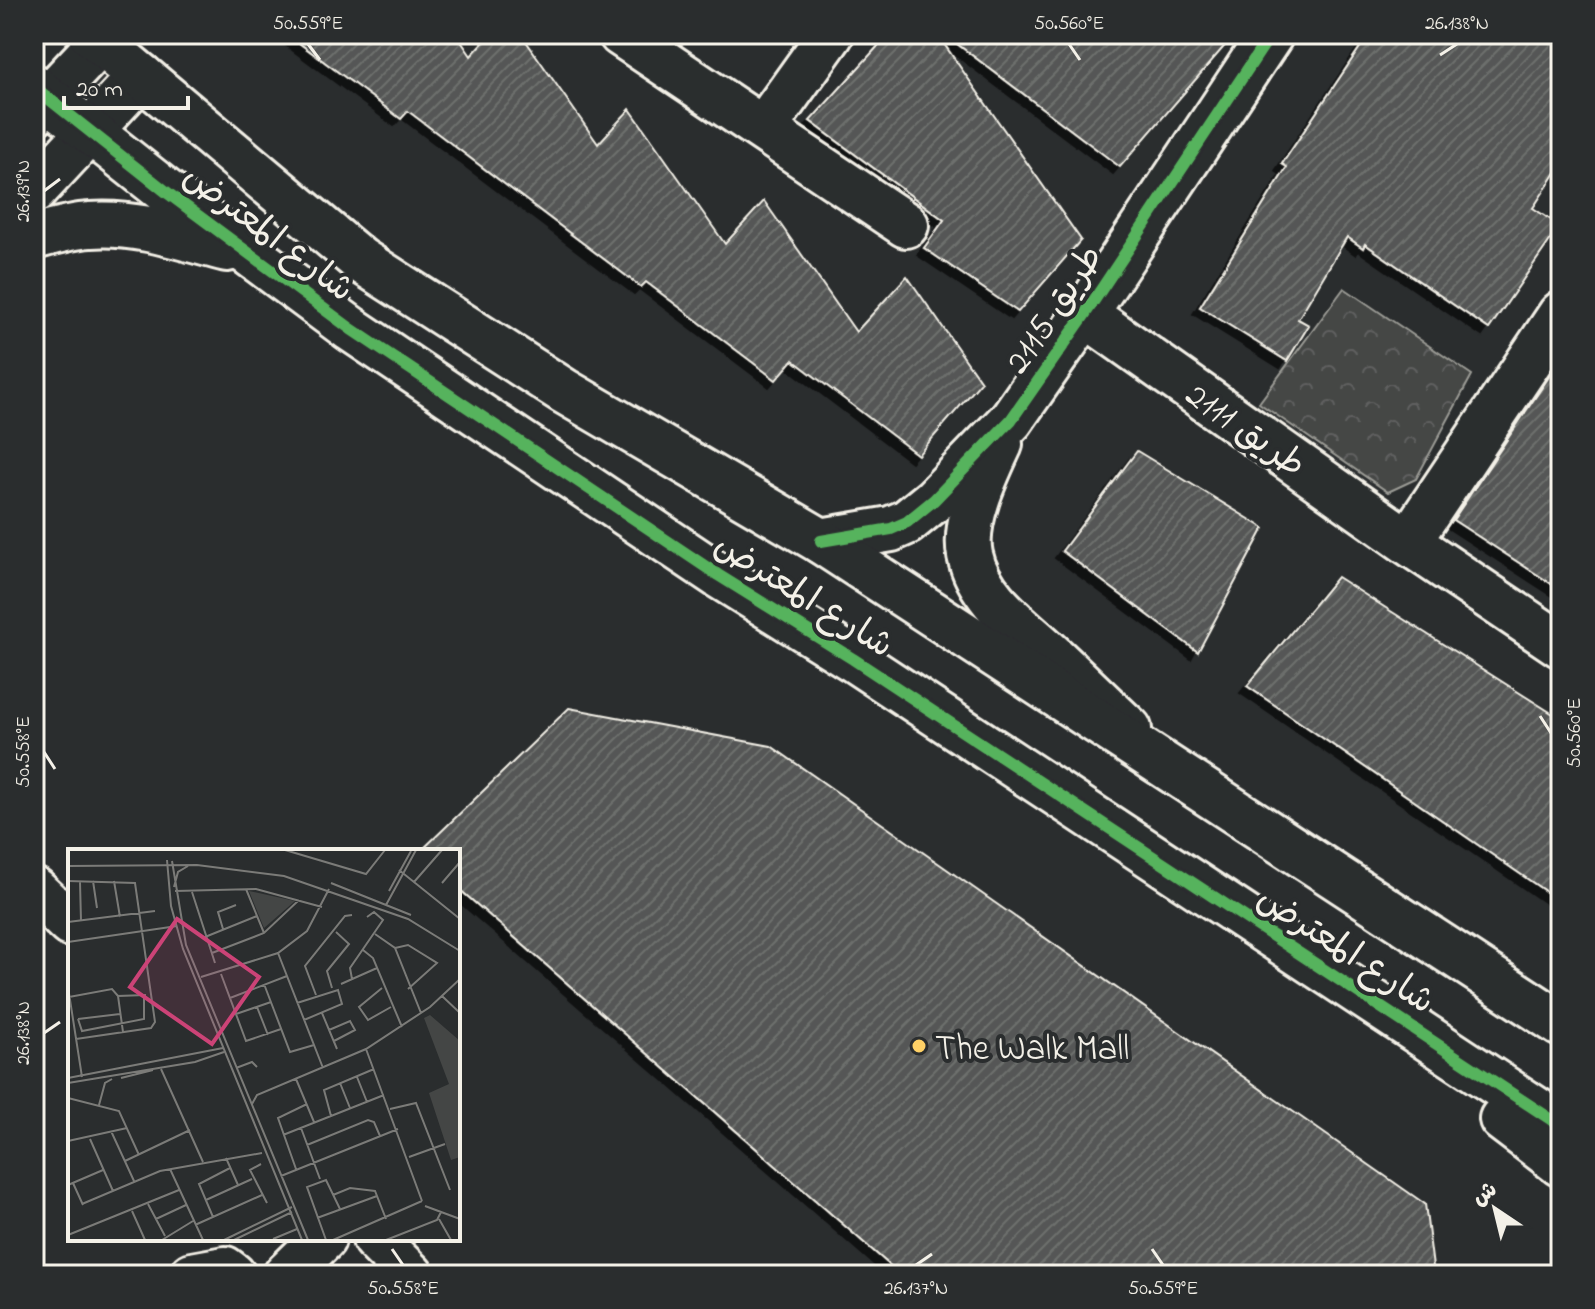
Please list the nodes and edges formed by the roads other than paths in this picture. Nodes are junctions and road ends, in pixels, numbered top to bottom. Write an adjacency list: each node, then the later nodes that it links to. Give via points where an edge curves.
1 (621, 34): 7 (street)
2 (831, 34): 7 (street)
3 (1271, 34): 13 (street, طريق 2115)
4 (96, 39): 5 (street, شارع المعترض); 6 (street)
5 (141, 76): 8 (street); 16 (street, شارع المعترض, via 360,260 564,391)
6 (38, 99): 8 (street, شارع المعترض)
7 (763, 129): 10 (street)
8 (90, 133): 9 (street); 12 (street, شارع المعترض)
9 (34, 191)
10 (906, 225)
11 (34, 237): 12 (street, via 102,224)
12 (251, 256): 22 (street, شارع المعترض, via 718,575)
13 (1085, 314): 15 (street, طريق 2115); 17 (street, طريق 2111)
14 (1561, 314): 17 (street)
15 (1011, 420): 16 (street, طريق 2115, via 907,522); 19 (street, طريق 2115, via 983,481 969,532 975,573 1004,615)
16 (821, 541): 19 (street, شارع المعترض)
17 (1408, 542): 18 (street, طريق 2111)
18 (1561, 645)
19 (1173, 771): 23 (street, شارع المعترض)
20 (34, 890): 21 (street)
21 (68, 922)
22 (1372, 1000): 24 (street, شارع المعترض); 25 (street, via 1420,1058)
23 (1561, 1024)
24 (1561, 1126)
25 (1561, 1164)
26 (321, 1241): 30 (street)
27 (377, 1241): 31 (street)
28 (192, 1275): 29 (street, via 225,1269)
29 (233, 1275)
30 (286, 1275)
31 (411, 1275)

